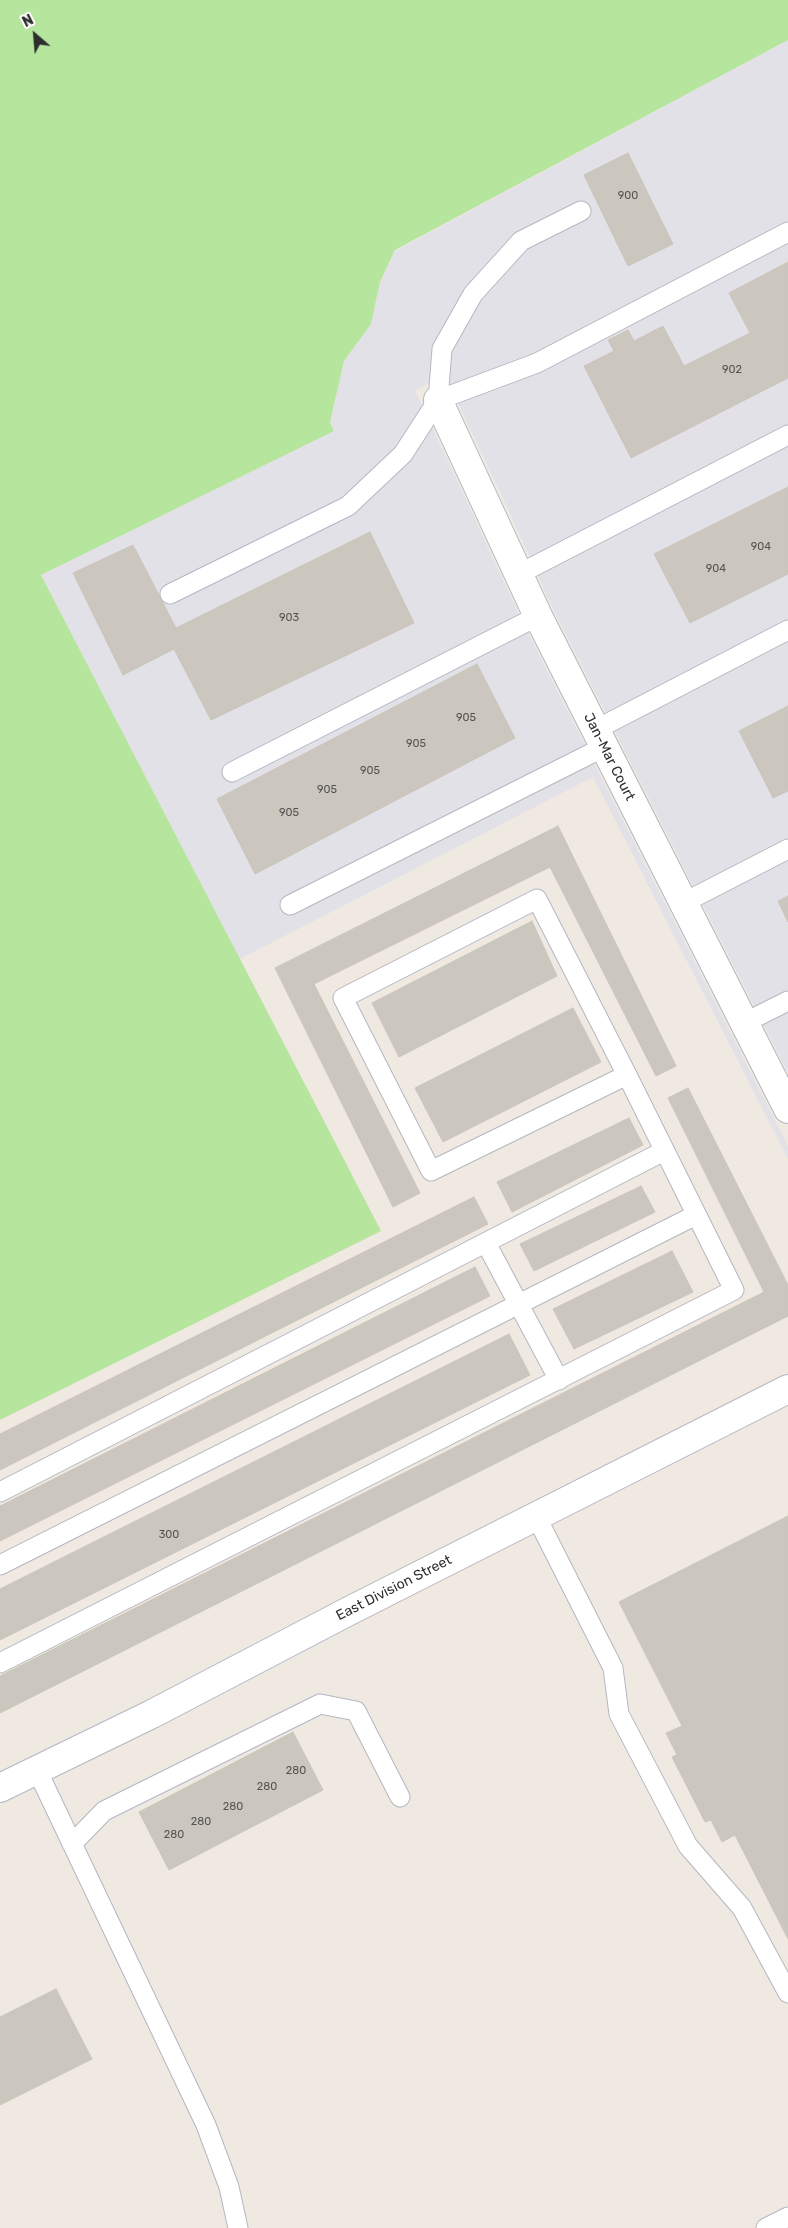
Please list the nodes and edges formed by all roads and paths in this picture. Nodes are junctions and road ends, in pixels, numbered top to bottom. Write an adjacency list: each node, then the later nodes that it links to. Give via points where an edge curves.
1 (581, 211): 3 (lane, via 521,241 473,294 442,350)
2 (788, 232): 3 (lane, via 537,363)
3 (438, 400): 5 (street, Jan-Mar Court); 6 (lane, via 403,454 348,506)
4 (788, 435): 5 (lane)
5 (519, 574): 7 (street, Jan-Mar Court)
6 (170, 594)
7 (538, 616): 9 (street, Jan-Mar Court); 10 (lane)
8 (788, 630): 9 (lane)
9 (600, 738): 12 (street, Jan-Mar Court); 13 (lane)
10 (232, 772)
11 (788, 848): 12 (lane)
12 (683, 903): 15 (street, Jan-Mar Court)
13 (290, 905)
14 (788, 1001): 15 (lane)
15 (744, 1023): 17 (street, Jan-Mar Court)
16 (626, 1075): 16 (lane, via 431,1171 343,998 537,899); 18 (lane)
17 (788, 1109)
18 (664, 1151): 19 (lane); 20 (lane)
19 (696, 1215): 21 (lane); 22 (lane, via 734,1290)
20 (486, 1243): 21 (lane); 24 (lane)
21 (519, 1304): 22 (lane); 26 (lane)
22 (559, 1380): 27 (lane)
23 (788, 1389): 25 (street, East Division Street)
24 (0, 1492)
25 (536, 1516): 28 (street, East Division Street); 32 (lane, via 613,1668 619,1714 688,1846 742,1908)
26 (0, 1565)
27 (0, 1662)
28 (37, 1770): 29 (street, East Division Street); 31 (lane)
29 (0, 1788)
30 (400, 1797): 31 (lane, via 356,1711 320,1704 104,1811)
31 (72, 1844): 34 (lane, via 206,2125 230,2187)
32 (788, 1993)
33 (788, 2216): 35 (lane)
34 (238, 2228)
35 (766, 2228)

